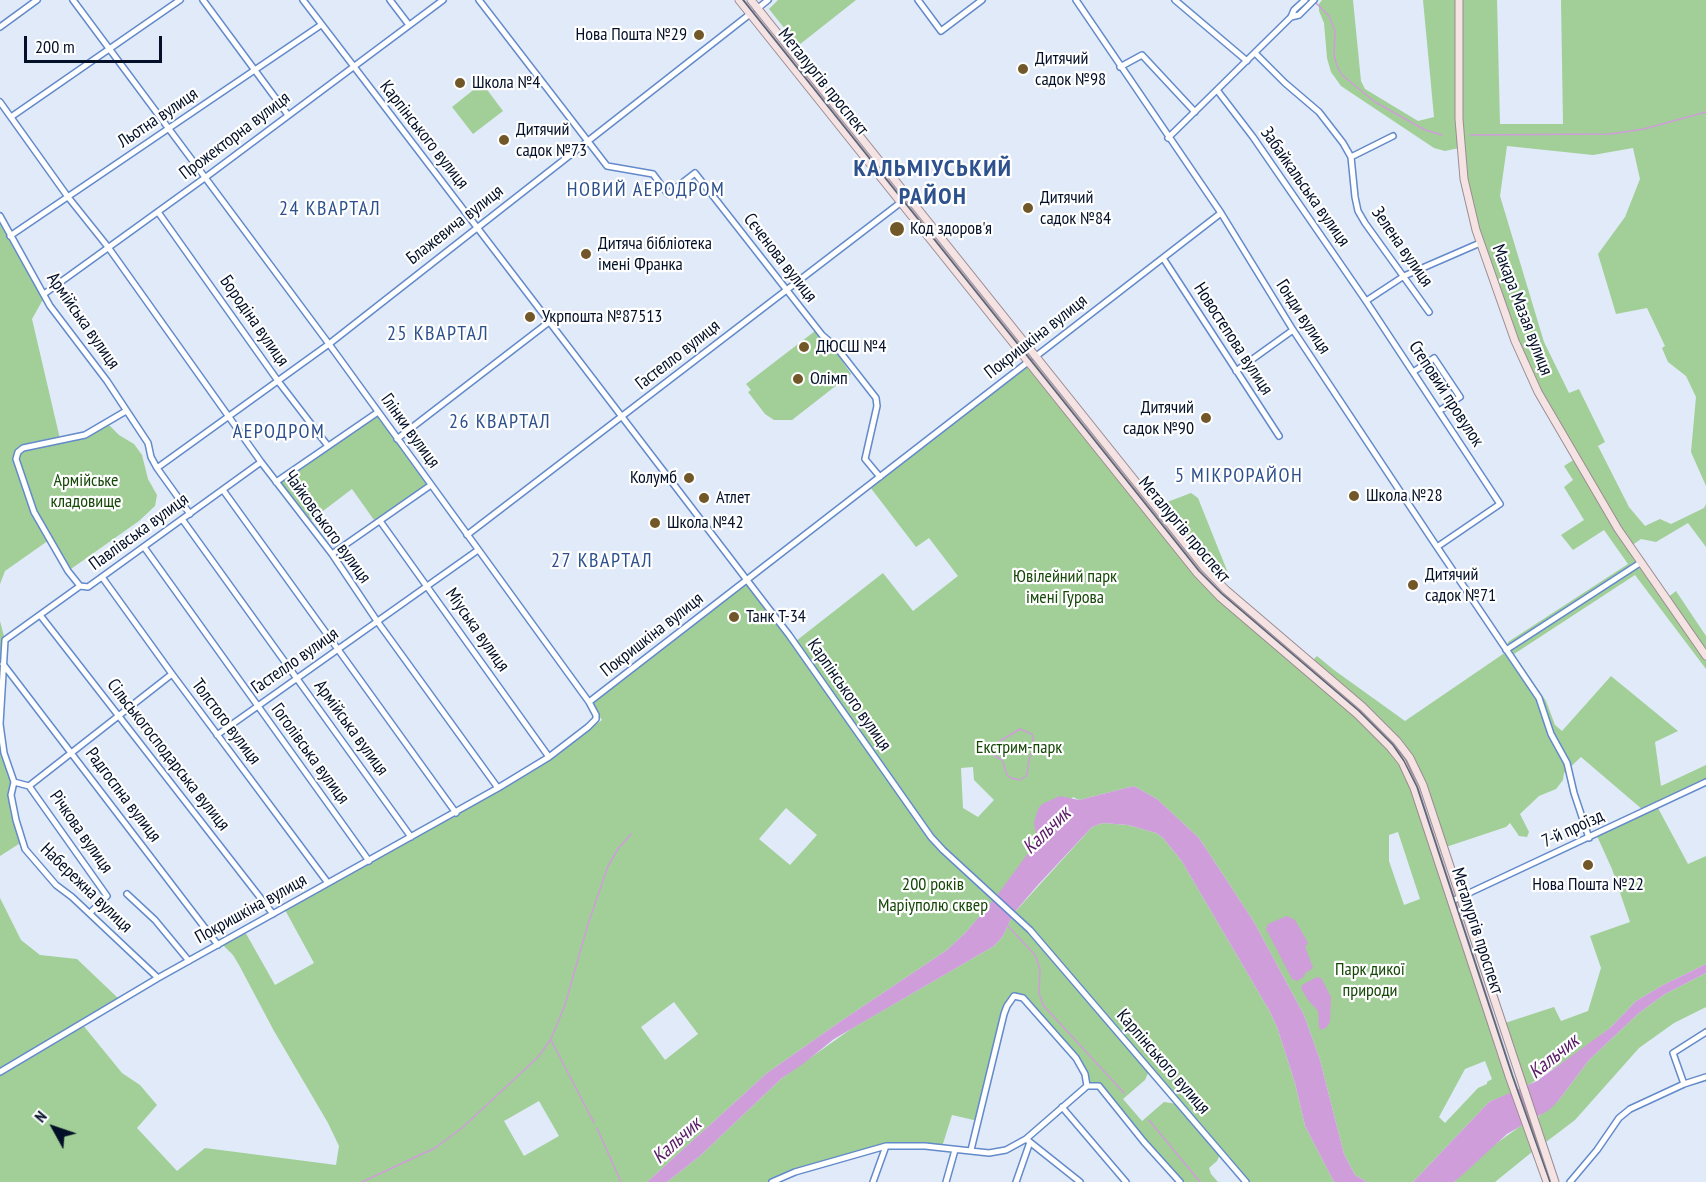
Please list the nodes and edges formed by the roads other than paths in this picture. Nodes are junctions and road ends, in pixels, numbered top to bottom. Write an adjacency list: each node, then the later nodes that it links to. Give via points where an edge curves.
1 (37, 0): 22 (street)
2 (73, 0): 23 (street, Глінки вулиця)
3 (180, 0): 23 (street)
4 (203, 0): 28 (street)
5 (303, 0): 20 (street, Карпінського вулиця)
6 (390, 0): 21 (street)
7 (443, 0): 21 (street, Прожекторна вулиця)
8 (479, 0): 37 (street, Сєченова вулиця)
9 (739, 0): 19 (main road, Металургів проспект)
10 (751, 0): 18 (main road, Металургів проспект)
11 (768, 0): 18 (street, Блажевича вулиця)
12 (918, 0): 13 (street, via 941,31)
13 (982, 0)
14 (1076, 0): 27 (street, Гонди вулиця)
15 (1459, 0): 48 (main road, Макара Мазая вулиця, via 1460,148)
16 (1309, 1): 24 (street, via 1299,15 1291,17)
17 (1179, 2): 25 (street)
18 (757, 9): 19 (main road, Блажевича вулиця); 41 (main road, Металургів проспект)
19 (750, 14): 37 (street, Блажевича вулиця); 42 (main road, Металургів проспект)
20 (321, 25): 26 (street, Карпінського вулиця); 28 (street, Льотна вулиця)
21 (409, 25): 26 (street, Прожекторна вулиця)
22 (0, 27)
23 (109, 49): 33 (street); 34 (street, Глінки вулиця)
24 (1255, 53): 25 (street); 38 (street, via 1319,112)
25 (1246, 61): 29 (street)
26 (353, 67): 32 (street, Прожекторна вулиця); 46 (street, Карпінського вулиця)
27 (1120, 67): 31 (street, via 1142,55); 36 (street, Гонди вулиця)
28 (255, 70): 32 (street); 34 (street, Льотна вулиця)
29 (1217, 90): 31 (street); 54 (street, Забайкальська вулиця)
30 (0, 102): 33 (street, Чайковського вулиця)
31 (1195, 112): 36 (street)
32 (288, 115): 39 (street, Прожекторна вулиця)
33 (10, 117): 40 (street, Чайковського вулиця)
34 (169, 128): 39 (street, Глінки вулиця); 40 (street, Льотна вулиця)
35 (1393, 136): 38 (street)
36 (1168, 138): 44 (street, Гонди вулиця)
37 (587, 141): 46 (street, Блажевича вулиця); 52 (street, Сєченова вулиця, via 607,166 653,174 668,194 695,173)
38 (1351, 157): 51 (street, Зелена вулиця, via 1358,211)
39 (206, 177): 43 (street, Прожекторна вулиця); 58 (street, Глінки вулиця)
40 (68, 197): 47 (street, Льотна вулиця); 49 (street, Чайковського вулиця)
41 (907, 197): 42 (main road, Гастелло вулиця); 59 (main road, Металургів проспект)
42 (900, 202): 52 (street, Гастелло вулиця); 60 (main road, Металургів проспект)
43 (158, 212): 49 (street, Прожекторна вулиця); 63 (street, Бородіна вулиця)
44 (1221, 213): 50 (street, Покришкіна вулиця); 57 (street, Гонди вулиця)
45 (0, 216): 47 (street, Армійська вулиця)
46 (476, 227): 56 (street, Карпінського вулиця); 58 (street, Блажевича вулиця)
47 (10, 236): 53 (street, Армійська вулиця)
48 (1480, 243): 51 (street); 86 (main road, Макара Мазая вулиця, via 1538,392)
49 (108, 247): 53 (street, Прожекторна вулиця); 67 (street, Чайковського вулиця)
50 (1162, 258): 59 (street, Покришкіна вулиця); 61 (street, Новостепова вулиця)
51 (1404, 276): 54 (street); 55 (street, Зелена вулиця)
52 (787, 290): 68 (street, Гастелло вулиця); 74 (street, Сєченова вулиця, via 876,398 865,459)
53 (44, 294): 64 (street, Армійська вулиця)
54 (1366, 301): 62 (street, Степовий провулок)
55 (1429, 312)
56 (549, 322): 68 (street, Карпінського вулиця); 70 (street)
57 (1293, 330): 61 (street); 83 (street, Гонди вулиця)
58 (329, 344): 63 (street, Блажевича вулиця); 66 (street, Глінки вулиця)
59 (1035, 357): 60 (main road, Покришкіна вулиця); 115 (main road, Металургів проспект, via 1204,567 1363,707 1404,749 1423,785)
60 (1028, 363): 74 (street, Покришкіна вулиця); 116 (main road, Металургів проспект, via 1204,581 1390,747 1411,779)
61 (1236, 371): 69 (street, Новостепова вулиця)
62 (1413, 372): 65 (street, Степовий провулок); 65 (street, via 1434,358 1460,398)
63 (278, 381): 67 (street, Блажевича вулиця); 71 (street, Бородіна вулиця)
64 (126, 411): 73 (street, Армійська вулиця, via 148,443); 89 (street, via 85,435 23,448 16,459 34,512 68,572)
65 (1439, 411): 83 (street, Степовий провулок, via 1500,504)
66 (378, 412): 70 (street, Глінки вулиця); 71 (street)
67 (228, 417): 72 (street, Чайковського вулиця); 73 (street, Блажевича вулиця)
68 (622, 417): 81 (street, Гастелло вулиця); 88 (street, Карпінського вулиця)
69 (1279, 436)
70 (397, 439): 76 (street, Глінки вулиця)
71 (328, 446): 75 (street)
72 (261, 462): 75 (street, Чайковського вулиця); 77 (street, Павлівська вулиця)
73 (157, 468): 78 (street, Армійська вулиця)
74 (880, 477): 88 (street, Покришкіна вулиця)
75 (276, 482): 85 (street, Чайковського вулиця)
76 (431, 485): 80 (street); 81 (street, Глінки вулиця)
77 (223, 490): 78 (street, Павлівська вулиця); 93 (street)
78 (190, 514): 79 (street, Павлівська вулиця)
79 (182, 519): 82 (street, Павлівська вулиця); 98 (street, Армійська вулиця)
80 (380, 521): 85 (street); 90 (street, Міуська вулиця)
81 (467, 535): 84 (street, Глінки вулиця)
82 (144, 547): 87 (street, Павлівська вулиця); 100 (street, Гоголівська вулиця)
83 (1437, 547): 94 (street, Гонди вулиця)
84 (478, 550): 90 (street, Гастелло вулиця); 99 (street, Глінки вулиця)
85 (332, 554): 92 (street, Чайковського вулиця)
86 (1640, 563): 94 (street); 95 (main road, Макара Мазая вулиця)
87 (102, 577): 89 (street, Павлівська вулиця, via 88,587); 97 (street, Толстого вулиця)
88 (747, 580): 99 (street, Покришкіна вулиця); 139 (street, Карпінського вулиця, via 931,837 1030,930)
89 (80, 585): 91 (street, Павлівська вулиця)
90 (427, 586): 92 (street, Гастелло вулиця); 104 (street, Міуська вулиця)
91 (40, 615): 96 (street, Павлівська вулиця, via 5,640); 101 (street, Сільськогосподарська вулиця)
92 (377, 621): 93 (street, Гастелло вулиця); 108 (street, Чайковського вулиця)
93 (338, 649): 98 (street, Гастелло вулиця); 109 (street)
94 (1506, 650): 111 (street, Гонди вулиця, via 1539,698 1551,734 1567,763)
95 (1706, 656)
96 (3, 664): 103 (street, Радгоспна вулиця); 106 (street, Набережна вулиця, via 0,724)
97 (172, 674): 101 (street); 102 (street, Толстого вулиця)
98 (297, 678): 100 (street, Гастелло вулиця); 110 (street, Армійська вулиця)
99 (590, 702): 104 (street, Покришкіна вулиця, via 596,715 594,722)
100 (257, 706): 102 (street, Гастелло вулиця); 112 (street, Гоголівська вулиця)
101 (119, 716): 103 (street); 118 (street, Сільськогосподарська вулиця)
102 (217, 735): 113 (street, Толстого вулиця)
103 (71, 753): 107 (street); 119 (street, Радгоспна вулиця)
104 (549, 756): 108 (street, Покришкіна вулиця)
105 (1706, 782): 111 (street, 7-й проїзд)
106 (14, 783): 107 (street); 117 (street, Набережна вулиця, via 16,820 25,849 56,885)
107 (29, 786): 117 (street, Річкова вулиця, via 107,896)
108 (498, 788): 109 (street, Покришкіна вулиця)
109 (456, 813): 110 (street, Покришкіна вулиця)
110 (411, 837): 112 (street, Покришкіна вулиця)
111 (1589, 838): 115 (street, 7-й проїзд)
112 (369, 861): 113 (street, Покришкіна вулиця)
113 (328, 884): 118 (street, Покришкіна вулиця)
114 (127, 894): 120 (street)
115 (1460, 899): 116 (street, 7-й проїзд); 141 (main road, Металургів проспект)
116 (1452, 901): 140 (main road, Металургів проспект)
117 (90, 914): 121 (street, Набережна вулиця)
118 (273, 914): 119 (street, Покришкіна вулиця)
119 (218, 945): 120 (street, Покришкіна вулиця)
120 (189, 961): 121 (street, Покришкіна вулиця)
121 (158, 978): 123 (street, Покришкіна вулиця)
122 (1706, 1032): 125 (street, via 1673,1053)
123 (0, 1072)
124 (1706, 1077): 125 (street)
125 (1684, 1084): 142 (street, via 1619,1118)
126 (1087, 1086): 127 (street); 131 (street, via 1076,1058 1023,998 1014,996 1004,1014); 138 (street, via 1099,1086)
127 (1062, 1107): 128 (street); 137 (street)
128 (1028, 1141): 131 (street, via 998,1153); 135 (street); 136 (street)
129 (886, 1146): 130 (street); 132 (street); 133 (street)
130 (956, 1150): 131 (street); 134 (street)
131 (971, 1150)
132 (772, 1182)
133 (873, 1182)
134 (946, 1182)
135 (1016, 1182)
136 (1080, 1182)
137 (1126, 1182)
138 (1180, 1182)
139 (1246, 1182)
140 (1547, 1182)
141 (1555, 1182)
142 (1570, 1182)

